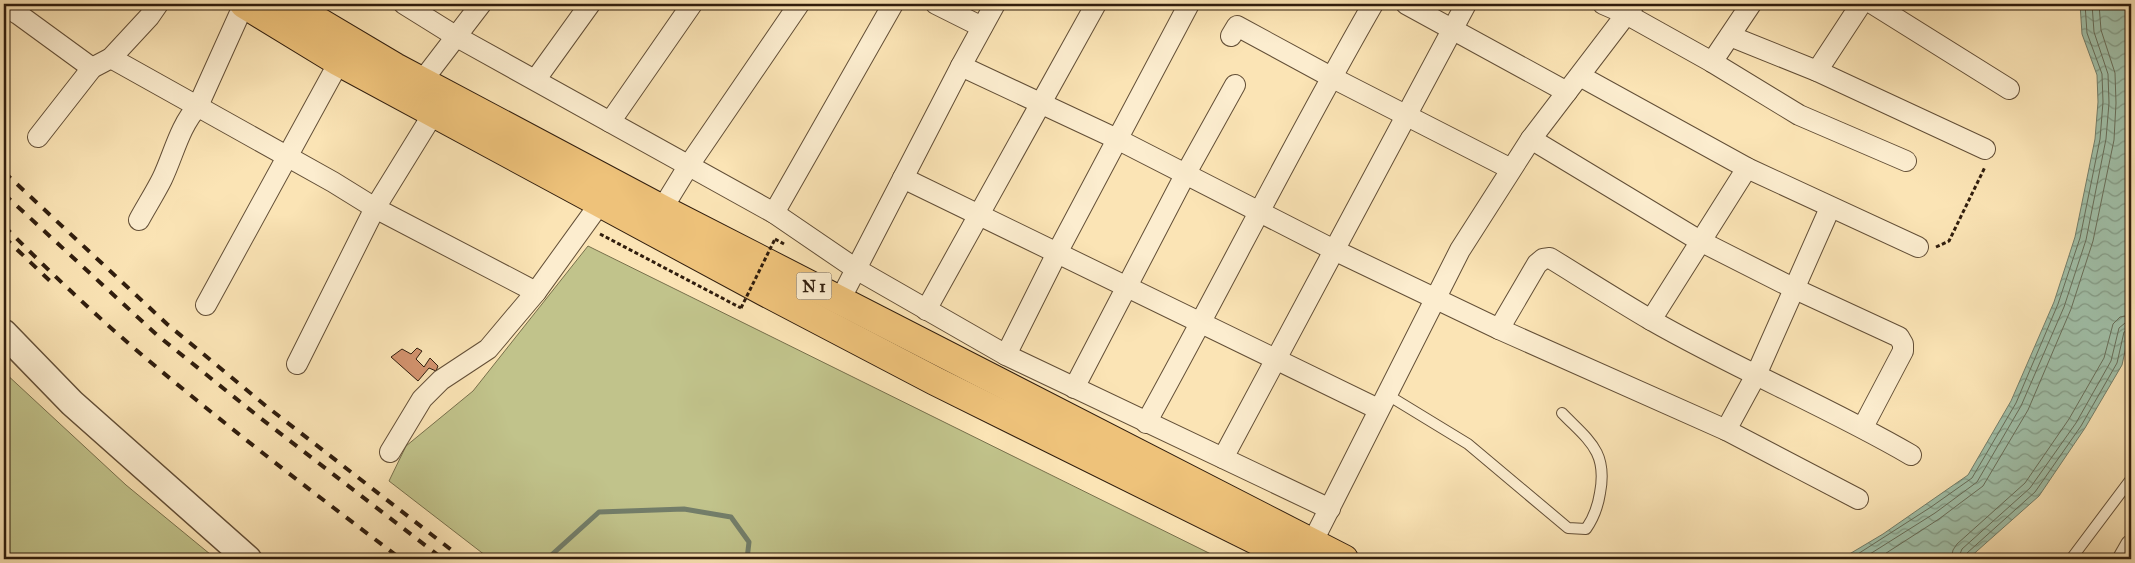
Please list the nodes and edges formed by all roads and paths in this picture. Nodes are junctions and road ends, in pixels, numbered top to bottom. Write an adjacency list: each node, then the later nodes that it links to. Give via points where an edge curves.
1 (158, 4): 28 (street)
2 (244, 4): 29 (highway, N 1); 42 (street)
3 (289, 4): 37 (highway, N 1)
4 (404, 4): 27 (street)
5 (482, 4): 27 (street)
6 (590, 4): 36 (street)
7 (692, 4): 45 (street)
8 (799, 4): 52 (street)
9 (893, 4): 62 (street)
10 (936, 4): 23 (street)
11 (996, 4): 23 (street)
12 (1096, 4): 41 (street)
13 (1373, 4): 35 (street)
14 (1406, 4): 24 (street)
15 (1466, 4): 24 (street)
16 (1603, 4): 22 (street)
17 (1751, 4): 26 (street)
18 (1862, 4): 33 (street)
19 (1873, 4): 39 (street)
20 (4, 6): 32 (street)
21 (1181, 6): 48 (street)
22 (1630, 9): 30 (street); 34 (street)
23 (982, 27): 31 (street)
24 (1452, 29): 40 (street); 44 (street)
25 (1231, 36): 35 (street, via 1237,26)
26 (1730, 36): 30 (street); 33 (street)
27 (457, 37): 36 (street); 37 (street)
28 (111, 58): 32 (street); 42 (street)
29 (339, 62): 43 (highway, N 1); 50 (street)
30 (1712, 62): 51 (street, via 1799,115)
31 (961, 66): 41 (street); 56 (street)
32 (92, 68): 46 (street)
33 (1817, 71): 49 (street)
34 (1580, 76): 40 (street); 53 (street)
35 (1331, 77): 44 (street); 61 (street)
36 (536, 79): 45 (street)
37 (422, 81): 60 (highway, N 1)
38 (1235, 85): 55 (street)
39 (2009, 89)
40 (1567, 92): 47 (street)
41 (1040, 104): 48 (street); 63 (street)
42 (198, 106): 50 (street); 64 (street, via 182,129 162,179)
43 (433, 114): 57 (highway, N 1); 58 (street)
44 (1406, 116): 54 (street); 69 (street)
45 (610, 122): 52 (street)
46 (38, 137)
47 (1531, 139): 54 (street); 67 (street)
48 (1117, 140): 55 (street); 70 (street)
49 (1985, 149): 68 (path, via 1986,163 1948,241 1934,248)
50 (286, 156): 58 (street); 77 (street)
51 (1906, 161)
52 (689, 165): 60 (street); 62 (street)
53 (1747, 168): 59 (street); 67 (street)
54 (1511, 169): 75 (street, via 1460,250)
55 (1185, 175): 61 (street); 72 (street)
56 (903, 178): 63 (street); 71 (street)
57 (601, 202): 65 (street); 100 (highway, N 1, via 927,376)
58 (375, 208): 74 (street); 85 (street)
59 (1830, 208): 68 (street); 73 (street)
60 (662, 209): 76 (highway, N 1)
61 (1259, 212): 69 (street); 80 (street)
62 (774, 213): 71 (street)
63 (980, 216): 70 (street); 78 (street)
64 (138, 220)
65 (584, 225): 66 (path, bridge, via 741,308); 74 (street)
66 (775, 240)
67 (1700, 242): 73 (street); 79 (street)
68 (1918, 247)
69 (1334, 250): 75 (street); 84 (street)
70 (1057, 253): 72 (street); 83 (street)
71 (856, 269): 76 (street); 78 (street)
72 (1127, 287): 80 (street); 87 (street)
73 (1793, 288): 86 (street); 91 (street, via 1899,337 1903,344 1903,351)
74 (536, 292): 93 (street, via 488,349 441,380 422,399)
75 (1436, 297): 81 (street); 88 (street)
76 (840, 300): 100 (highway, N 1)
77 (206, 305)
78 (926, 310): 83 (street)
79 (1651, 320): 81 (street, via 1550,258 1538,264); 86 (street)
80 (1202, 323): 84 (street); 90 (street)
81 (1499, 329): 92 (street)
82 (4, 332): 101 (street, via 72,403)
83 (1006, 355): 87 (street)
84 (1276, 360): 88 (street); 95 (street)
85 (297, 364)
86 (1756, 375): 91 (street); 92 (street)
87 (1074, 388): 90 (street)
88 (1382, 402): 89 (lane, via 1468,444 1568,528 1586,529 1599,501 1604,476 1601,459); 98 (street)
89 (1562, 412)
90 (1146, 423): 95 (street)
91 (1863, 427): 94 (street)
92 (1726, 430): 97 (street)
93 (390, 452)
94 (1911, 455)
95 (1223, 458): 98 (street)
96 (2131, 479): 103 (lane)
97 (1858, 499)
98 (1330, 509): 100 (street)
99 (2131, 545): 104 (street)
100 (1303, 551): 102 (highway, N 1)
101 (248, 559)
102 (1344, 559)
103 (2071, 559)
104 (2123, 559)

